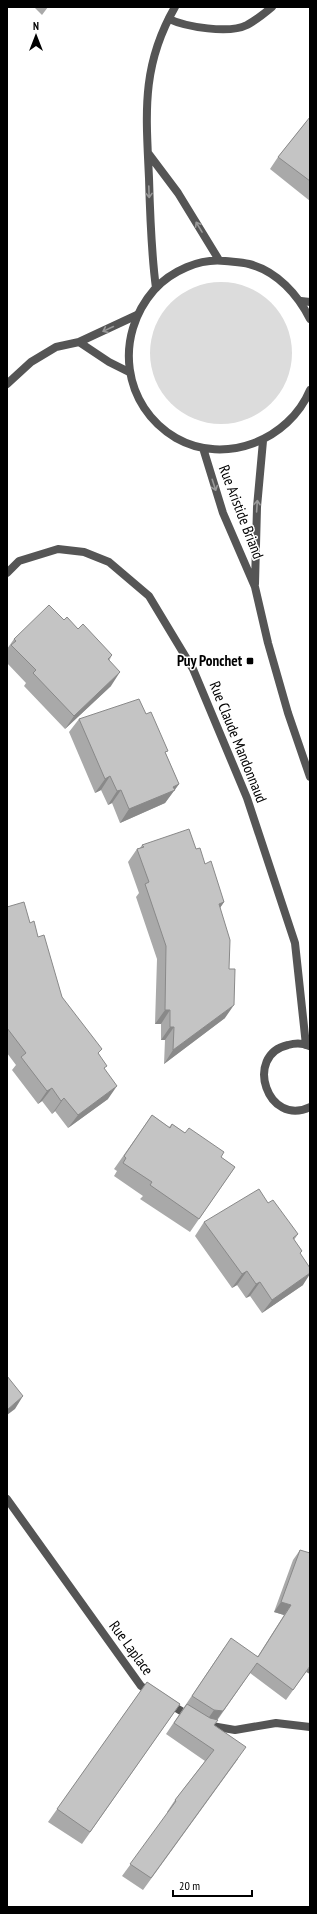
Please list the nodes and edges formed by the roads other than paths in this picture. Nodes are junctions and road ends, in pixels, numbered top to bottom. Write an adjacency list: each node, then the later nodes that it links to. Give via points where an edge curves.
1 (176, 7): 3 (street)
2 (272, 7): 3 (street, via 246,26 230,29 181,25)
3 (169, 19): 4 (street, via 150,73 146,114)
4 (148, 153): 5 (street, one-way to 4, via 178,193); 6 (street, one-way to 6, via 151,242)
5 (219, 260): 6 (street, via 185,268); 7 (street, via 250,264 279,278)
6 (156, 288): 9 (street, via 145,300)
7 (301, 301): 8 (street); 10 (street)
8 (310, 302)
9 (137, 315): 11 (street, one-way to 11); 12 (street, via 128,343)
10 (310, 319)
11 (79, 342): 12 (street); 13 (street, via 56,347 31,362)
12 (129, 372): 16 (street, via 139,399 155,421 177,438)
13 (7, 384)
14 (310, 390): 15 (street, via 305,403 286,425)
15 (263, 441): 16 (street, via 233,449); 18 (street, Rue Aristide Briand, one-way to 15, via 257,507)
16 (203, 448): 18 (street, Rue Aristide Briand, one-way to 18, via 223,513)
17 (7, 573): 20 (street, Rue Claude Mandonnaud, via 19,561 58,549 84,552 109,562 149,596 193,669 247,798 295,943)
18 (255, 586): 19 (street, Rue Aristide Briand, via 268,644)
19 (310, 777)
20 (308, 1046): 21 (street, via 295,1043 274,1052 267,1062 264,1084 268,1094 284,1108 295,1110)
21 (310, 1107)
22 (7, 1498): 23 (street, Rue Laplace, via 141,1686 205,1725 235,1730 276,1723)
23 (310, 1727)

